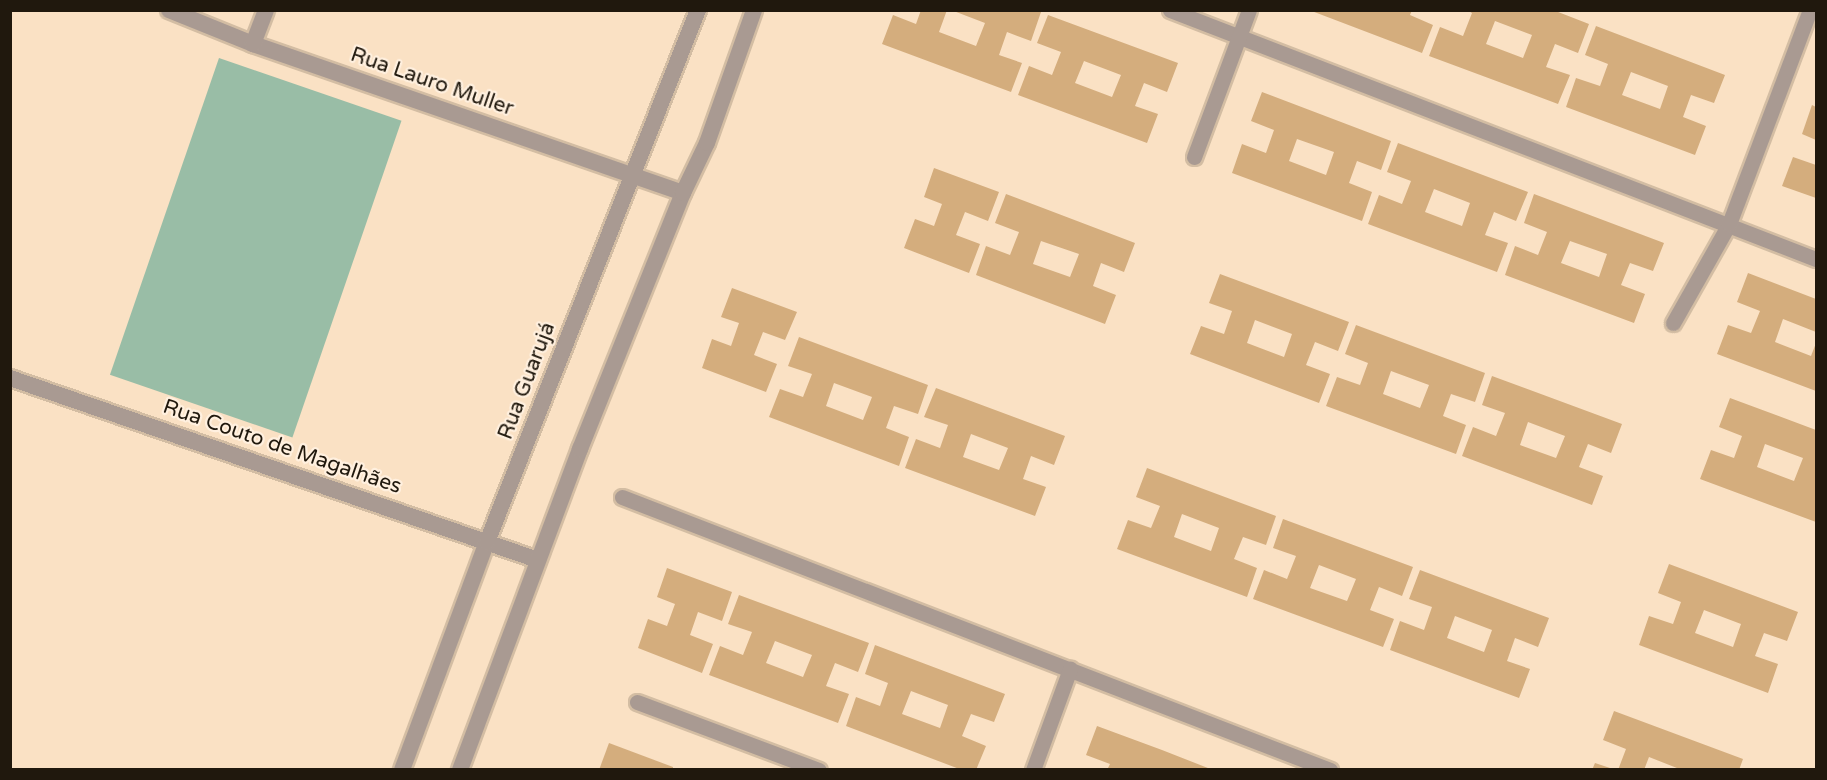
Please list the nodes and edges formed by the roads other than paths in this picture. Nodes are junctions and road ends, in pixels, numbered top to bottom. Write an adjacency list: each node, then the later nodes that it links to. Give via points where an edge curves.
1 (169, 10): 9 (street, Rua Lauro Muller)
2 (266, 10): 9 (street)
3 (698, 10): 11 (street, Rua Guarujá)
4 (754, 10): 12 (street, via 707,143)
5 (1170, 10): 8 (lane)
6 (1250, 10): 8 (lane)
7 (1810, 10): 13 (lane)
8 (1240, 36): 10 (lane); 13 (lane)
9 (253, 44): 11 (street, Rua Lauro Muller)
10 (1194, 157)
11 (632, 175): 12 (street, Rua Lauro Muller); 18 (street, Rua Guarujá)
12 (683, 193): 19 (street)
13 (1729, 224): 14 (lane); 15 (lane)
14 (1816, 259)
15 (1673, 323)
16 (10, 378): 18 (street, Rua Couto de Magalhães)
17 (622, 497): 20 (lane)
18 (488, 542): 19 (street, Rua Couto de Magalhães); 22 (street, Rua Guarujá)
19 (538, 560): 23 (street)
20 (1070, 669): 25 (lane); 26 (lane)
21 (637, 702): 24 (lane)
22 (402, 770)
23 (460, 770)
24 (819, 770)
25 (1033, 770)
26 (1330, 770)

